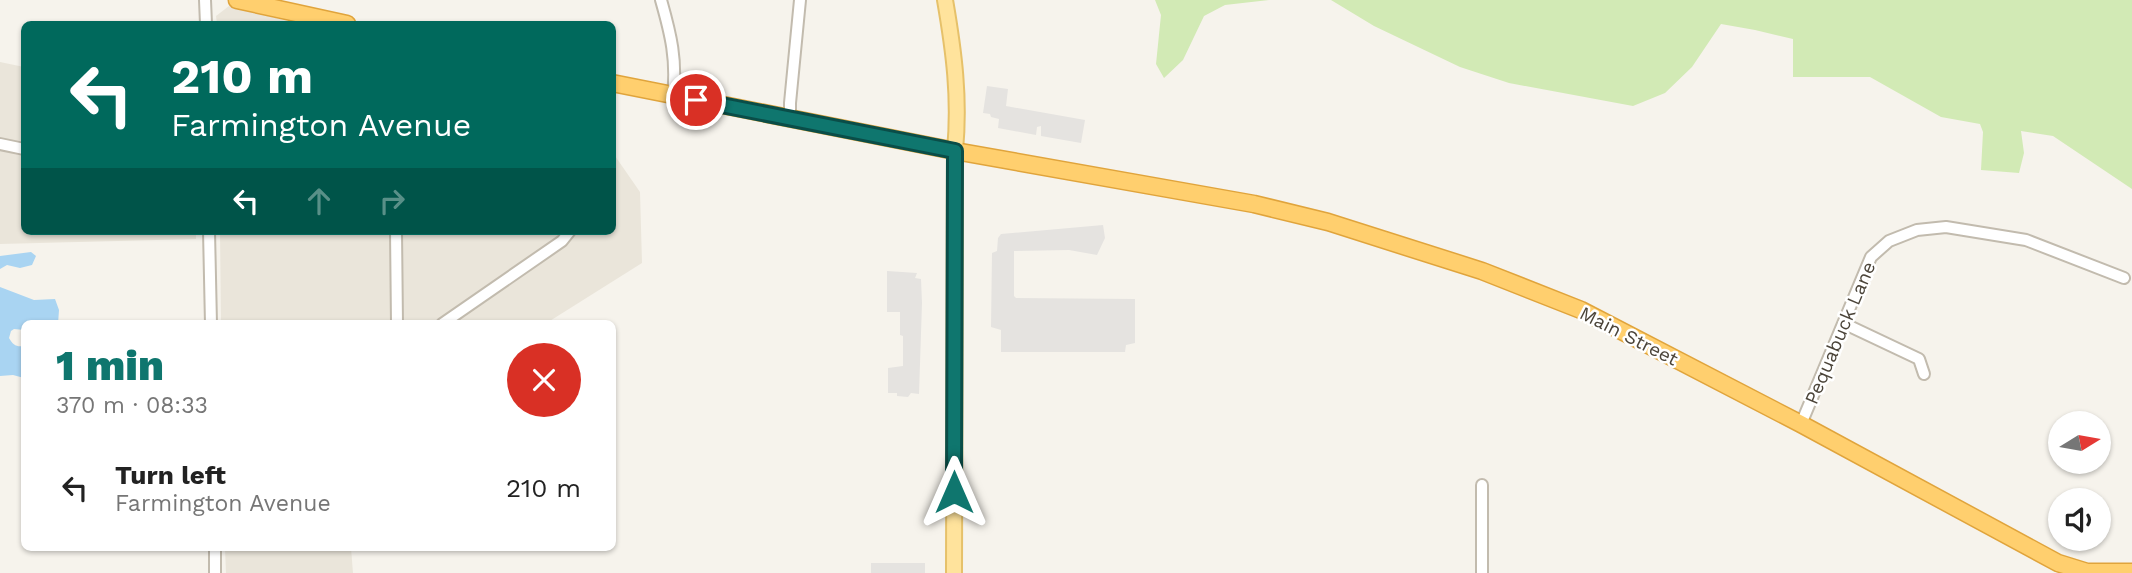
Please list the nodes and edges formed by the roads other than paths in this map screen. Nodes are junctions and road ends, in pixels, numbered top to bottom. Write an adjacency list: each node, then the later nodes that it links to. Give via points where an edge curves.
1 (205, 0): 7 (street)
2 (237, 0): 6 (highway)
3 (661, 0): 10 (street, via 674,54)
4 (800, 0): 11 (street)
5 (945, 0): 14 (main road, via 957,81)
6 (272, 4): 8 (highway)
7 (206, 21)
8 (336, 21)
9 (616, 84): 10 (highway, Main Street)
10 (673, 96): 11 (highway, Main Street)
11 (790, 118): 14 (highway, Main Street)
12 (0, 144): 13 (street)
13 (21, 148)
14 (955, 151): 24 (highway, Main Street, via 1279,210 1482,271 1581,310); 30 (main road)
15 (209, 235): 19 (street)
16 (396, 235): 20 (street)
17 (567, 235): 21 (street)
18 (2124, 278): 22 (street, Pequabuck Lane, via 2026,240 1946,227 1917,230 1889,241 1871,257)
19 (211, 320)
20 (397, 320)
21 (448, 320)
22 (1844, 324): 23 (street, via 1920,359); 24 (street, Pequabuck Lane)
23 (1924, 374)
24 (1801, 424): 27 (highway, Main Street, via 2022,545)
25 (1482, 485): 31 (street)
26 (215, 551): 29 (street)
27 (2086, 572): 28 (highway, Main Street)
28 (2132, 572)
29 (215, 573)
30 (954, 573)
31 (1482, 573)

